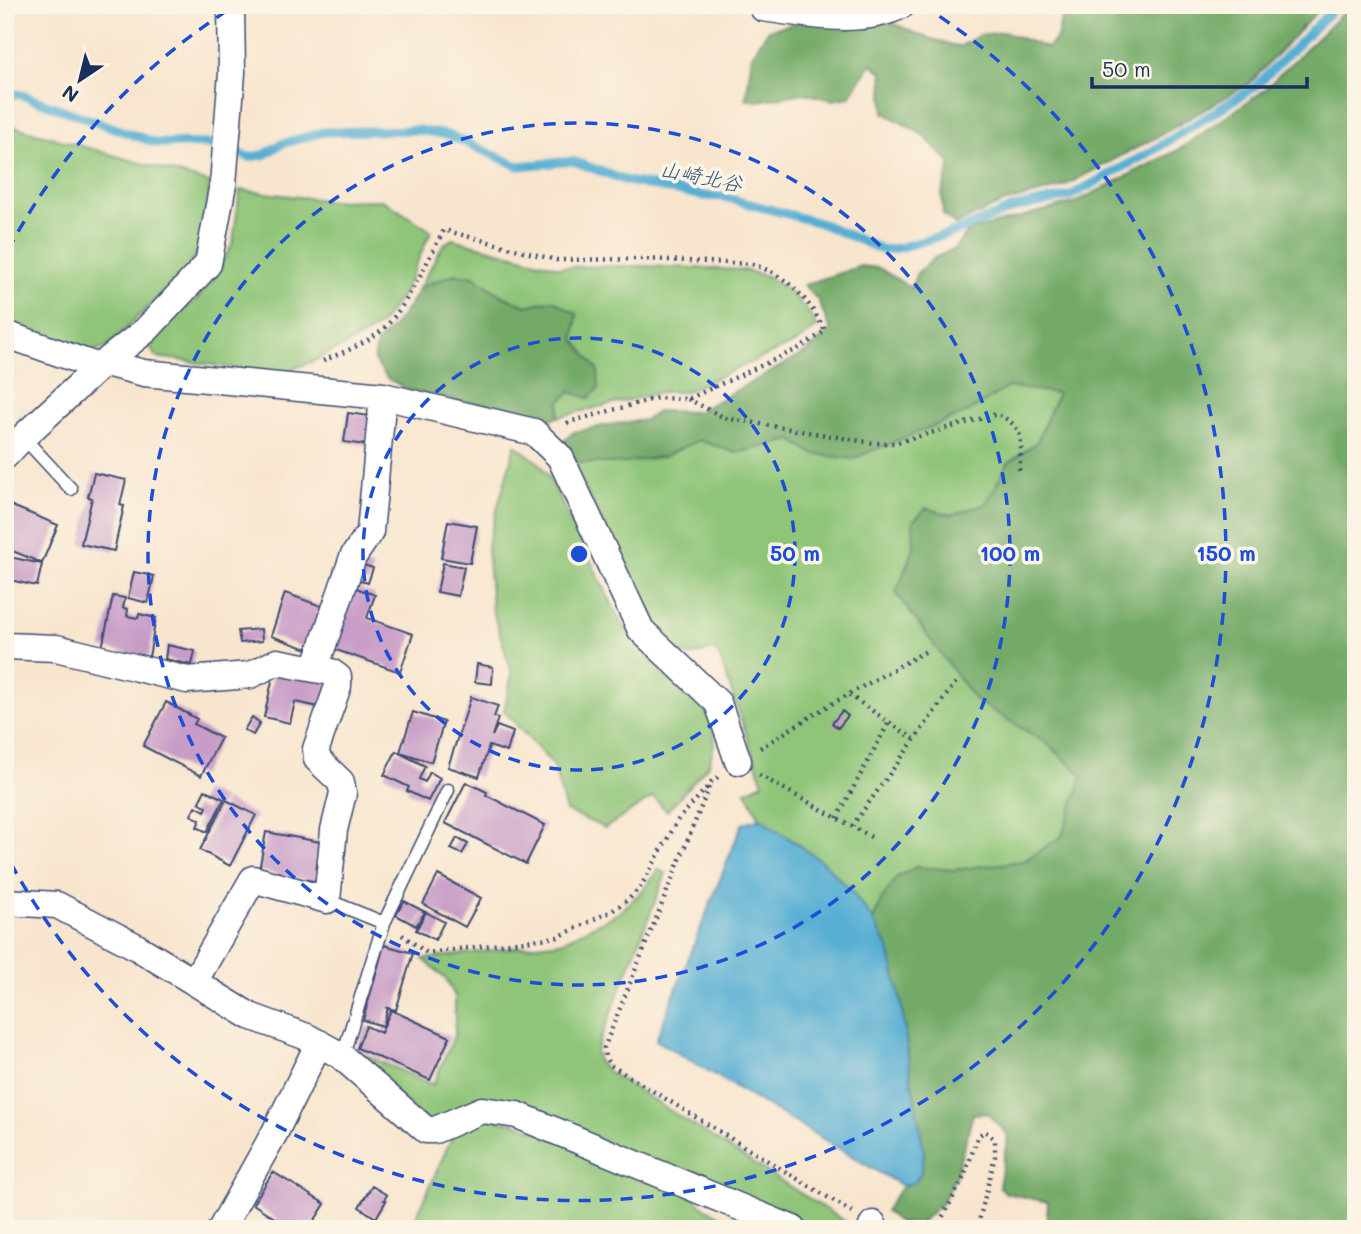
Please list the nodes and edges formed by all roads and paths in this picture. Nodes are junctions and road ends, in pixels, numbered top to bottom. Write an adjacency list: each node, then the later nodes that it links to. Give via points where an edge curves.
1 (231, 5): 5 (street, via 232,73 223,184 208,264 146,330)
2 (902, 5): 3 (street, via 889,12 845,17)
3 (758, 6)
4 (5, 334): 5 (street)
5 (102, 365): 7 (street); 10 (street)
6 (315, 365): 8 (path, via 364,342 387,325 444,230 556,260 752,264 794,287 813,308 825,331 800,348)
7 (383, 396): 9 (street, via 534,432); 15 (street, via 370,532 353,557)
8 (688, 399): 9 (path, via 657,398 569,422); 11 (path, via 725,418 873,443 895,443 997,414 1011,420 1018,430)
9 (544, 442): 20 (street, via 560,457 641,630 718,704)
10 (14, 447): 12 (lane)
11 (1019, 473)
12 (71, 489)
13 (5, 646): 15 (street, via 56,648 187,680 250,675 277,662)
14 (928, 650): 17 (path)
15 (315, 668): 26 (street, via 338,677 316,750 317,759 341,782 343,793)
16 (956, 682): 19 (path)
17 (849, 695): 18 (path); 20 (path)
18 (889, 722): 19 (path); 23 (path)
19 (914, 739): 24 (path)
20 (738, 761): 21 (path); 23 (path)
21 (711, 782): 28 (path, via 678,820 629,899 558,937 427,953); 31 (path, via 604,1048 605,1057 610,1065)
22 (448, 790): 28 (lane)
23 (837, 818): 24 (path)
24 (852, 827): 25 (path)
25 (873, 838)
26 (327, 900): 28 (lane); 29 (street, via 253,879)
27 (5, 902): 29 (street, via 57,905)
28 (384, 923): 30 (lane, via 346,1045)
29 (194, 982): 30 (street, via 250,1016)
30 (330, 1049): 32 (street, via 275,1132); 33 (street, via 426,1130 482,1110 517,1115)
31 (872, 1226)
32 (221, 1229)
33 (793, 1229)
34 (936, 1229): 35 (path, via 964,1177 978,1136 985,1131 995,1140 995,1156)
35 (978, 1229)

